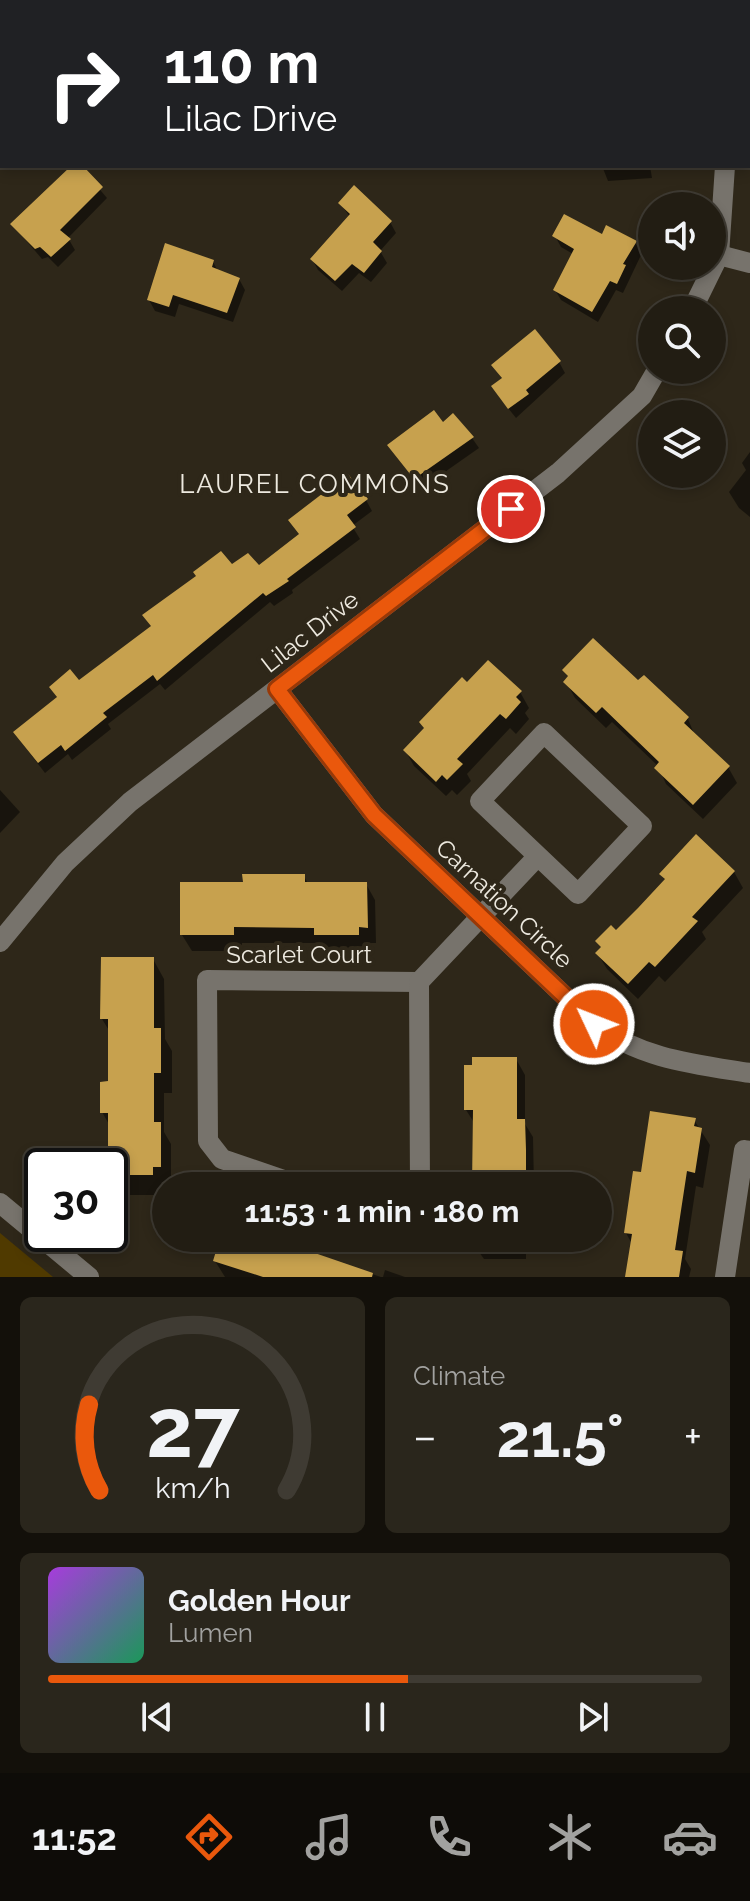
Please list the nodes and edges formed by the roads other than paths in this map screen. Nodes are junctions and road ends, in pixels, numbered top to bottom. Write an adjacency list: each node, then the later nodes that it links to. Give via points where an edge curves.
1 (725, 168): 2 (street)
2 (723, 192)
3 (726, 257): 4 (street)
4 (750, 263)
5 (649, 384): 6 (street, Lilac Drive, via 558,473)
6 (277, 689): 8 (street, Carnation Circle, via 374,815); 9 (street, Lilac Drive, via 119,812 65,863)
7 (538, 856): 7 (street, via 578,894 642,826 544,733 480,801); 8 (street)
8 (480, 916): 10 (street); 11 (street, Carnation Circle, via 618,1042 671,1060)
9 (0, 942)
10 (419, 982): 13 (street, Scarlet Court, via 207,980 208,1141 222,1159); 14 (street)
11 (750, 1073)
12 (750, 1151): 17 (street, via 744,1150)
13 (260, 1172)
14 (420, 1172)
15 (0, 1203): 16 (street)
16 (89, 1277)
17 (725, 1277)

